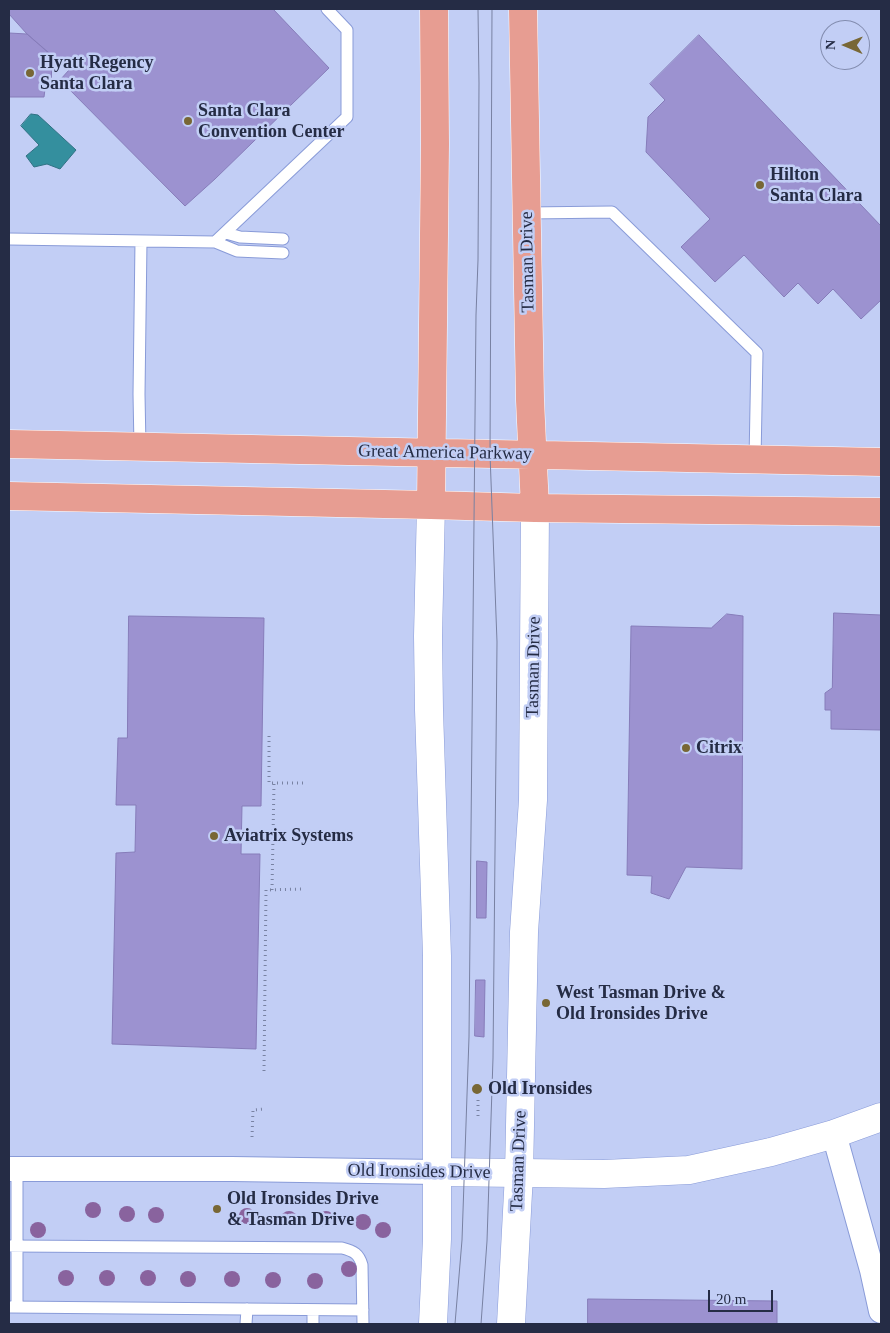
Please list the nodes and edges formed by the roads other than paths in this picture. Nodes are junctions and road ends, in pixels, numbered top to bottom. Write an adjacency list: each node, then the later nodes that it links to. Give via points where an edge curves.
1 (327, 9): 5 (lane, via 347,30 347,117)
2 (434, 9): 13 (main road)
3 (523, 9): 4 (main road, Tasman Drive)
4 (527, 214): 14 (main road, Tasman Drive); 15 (lane, via 612,212 757,353)
5 (226, 233): 7 (lane, via 240,237); 9 (lane)
6 (9, 239): 8 (lane)
7 (284, 239)
8 (142, 241): 9 (lane); 12 (lane)
9 (215, 242): 10 (lane, via 237,251)
10 (283, 253)
11 (9, 444): 12 (main road, Great America Parkway)
12 (140, 446): 13 (main road, Great America Parkway)
13 (432, 453): 14 (main road, Great America Parkway); 18 (main road)
14 (533, 454): 15 (main road, Great America Parkway); 19 (main road, Tasman Drive)
15 (754, 460): 16 (main road, Great America Parkway)
16 (881, 462)
17 (9, 496): 18 (main road)
18 (431, 505): 19 (main road); 24 (main road, via 428,645 437,956)
19 (536, 508): 20 (main road); 25 (main road, Tasman Drive, via 532,800 524,932)
20 (881, 512)
21 (881, 1117): 22 (main road, Old Ironsides Drive)
22 (834, 1134): 25 (main road, Old Ironsides Drive, via 689,1170); 31 (street)
23 (13, 1169): 24 (street, Old Ironsides Drive); 26 (lane)
24 (437, 1172): 25 (main road, Old Ironsides Drive); 35 (main road)
25 (519, 1174): 36 (main road, Tasman Drive)
26 (13, 1246): 27 (lane); 30 (lane, via 342,1248 360,1256)
27 (13, 1307): 28 (lane)
28 (247, 1309): 29 (lane); 32 (lane)
29 (313, 1310): 30 (lane); 33 (lane)
30 (363, 1310): 34 (lane)
31 (881, 1311)
32 (246, 1324)
33 (313, 1324)
34 (362, 1324)
35 (433, 1324)
36 (511, 1324)

